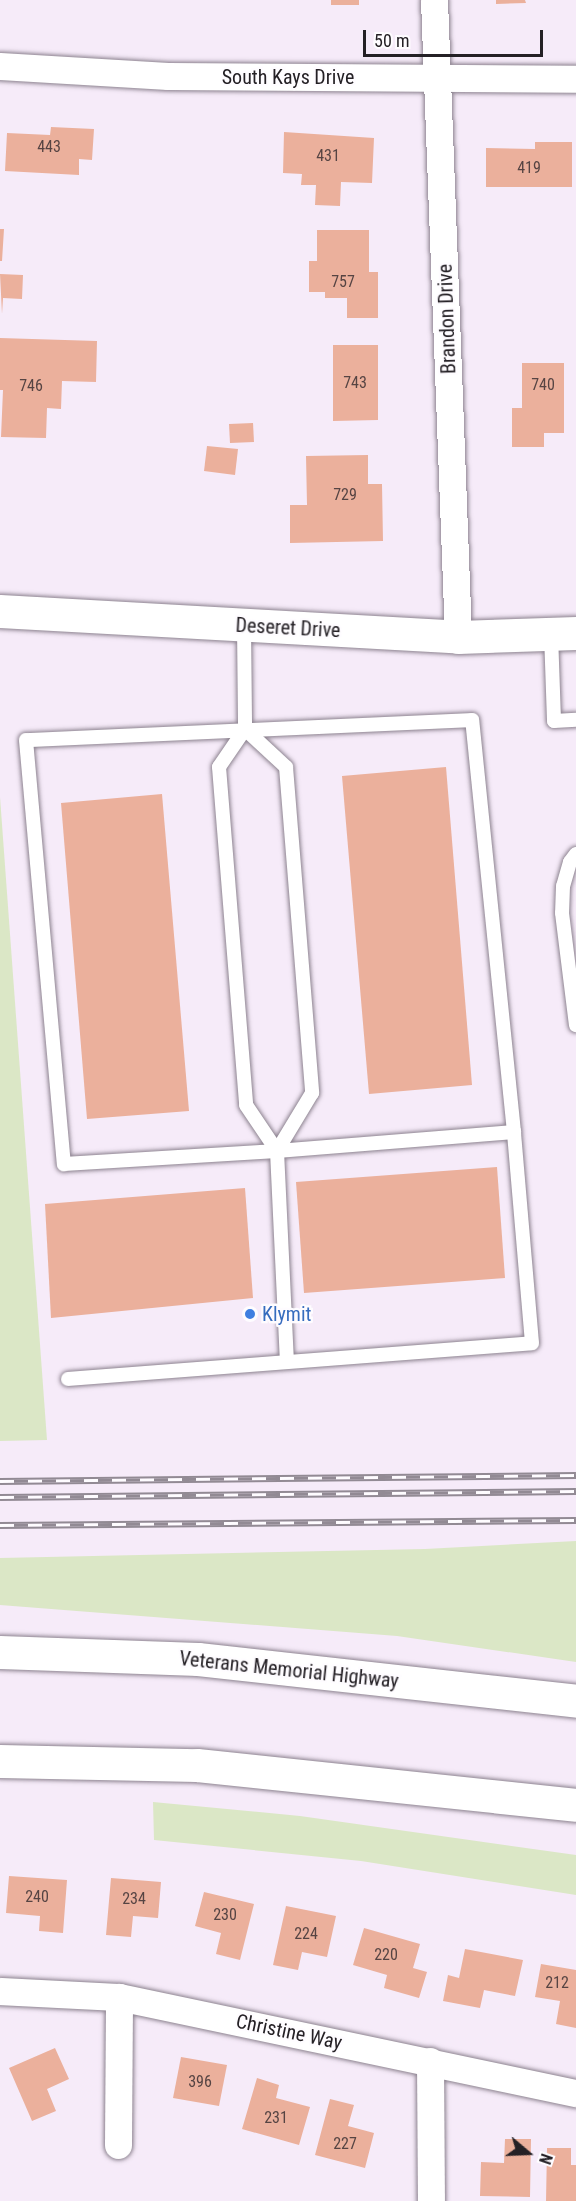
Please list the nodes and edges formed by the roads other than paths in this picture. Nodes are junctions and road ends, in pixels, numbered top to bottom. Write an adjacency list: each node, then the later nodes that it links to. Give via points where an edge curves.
1 (434, 0): 3 (street, Brandon Drive)
2 (0, 66): 3 (street, South Kays Drive, via 168,76)
3 (439, 78): 4 (street, South Kays Drive); 8 (street, Brandon Drive)
4 (576, 79)
5 (0, 611): 6 (main road, Deseret Drive)
6 (244, 625): 8 (main road, Deseret Drive); 10 (lane)
7 (563, 633): 8 (main road, Deseret Drive); 9 (lane, via 554,721)
8 (458, 637)
9 (576, 720)
10 (245, 729): 13 (lane, via 472,720); 14 (lane, via 219,767 246,1105); 14 (lane, via 286,767 312,1093); 14 (lane, via 26,740 64,1164)
11 (576, 854): 12 (lane, via 570,862 561,913)
12 (576, 1025)
13 (514, 1132): 14 (lane); 15 (lane, via 532,1343)
14 (277, 1151): 15 (lane)
15 (287, 1361): 16 (lane)
16 (68, 1379)
17 (0, 1652): 18 (main road, Veterans Memorial Highway, via 198,1659)
18 (576, 1701)
19 (0, 1761): 20 (main road, via 198,1765)
20 (576, 1805)
21 (0, 1991): 22 (street, Christine Way)
22 (119, 1997): 23 (street, Christine Way); 25 (street)
23 (430, 2061): 24 (street, Christine Way); 26 (street)
24 (576, 2092)
25 (117, 2145)
26 (431, 2201)

